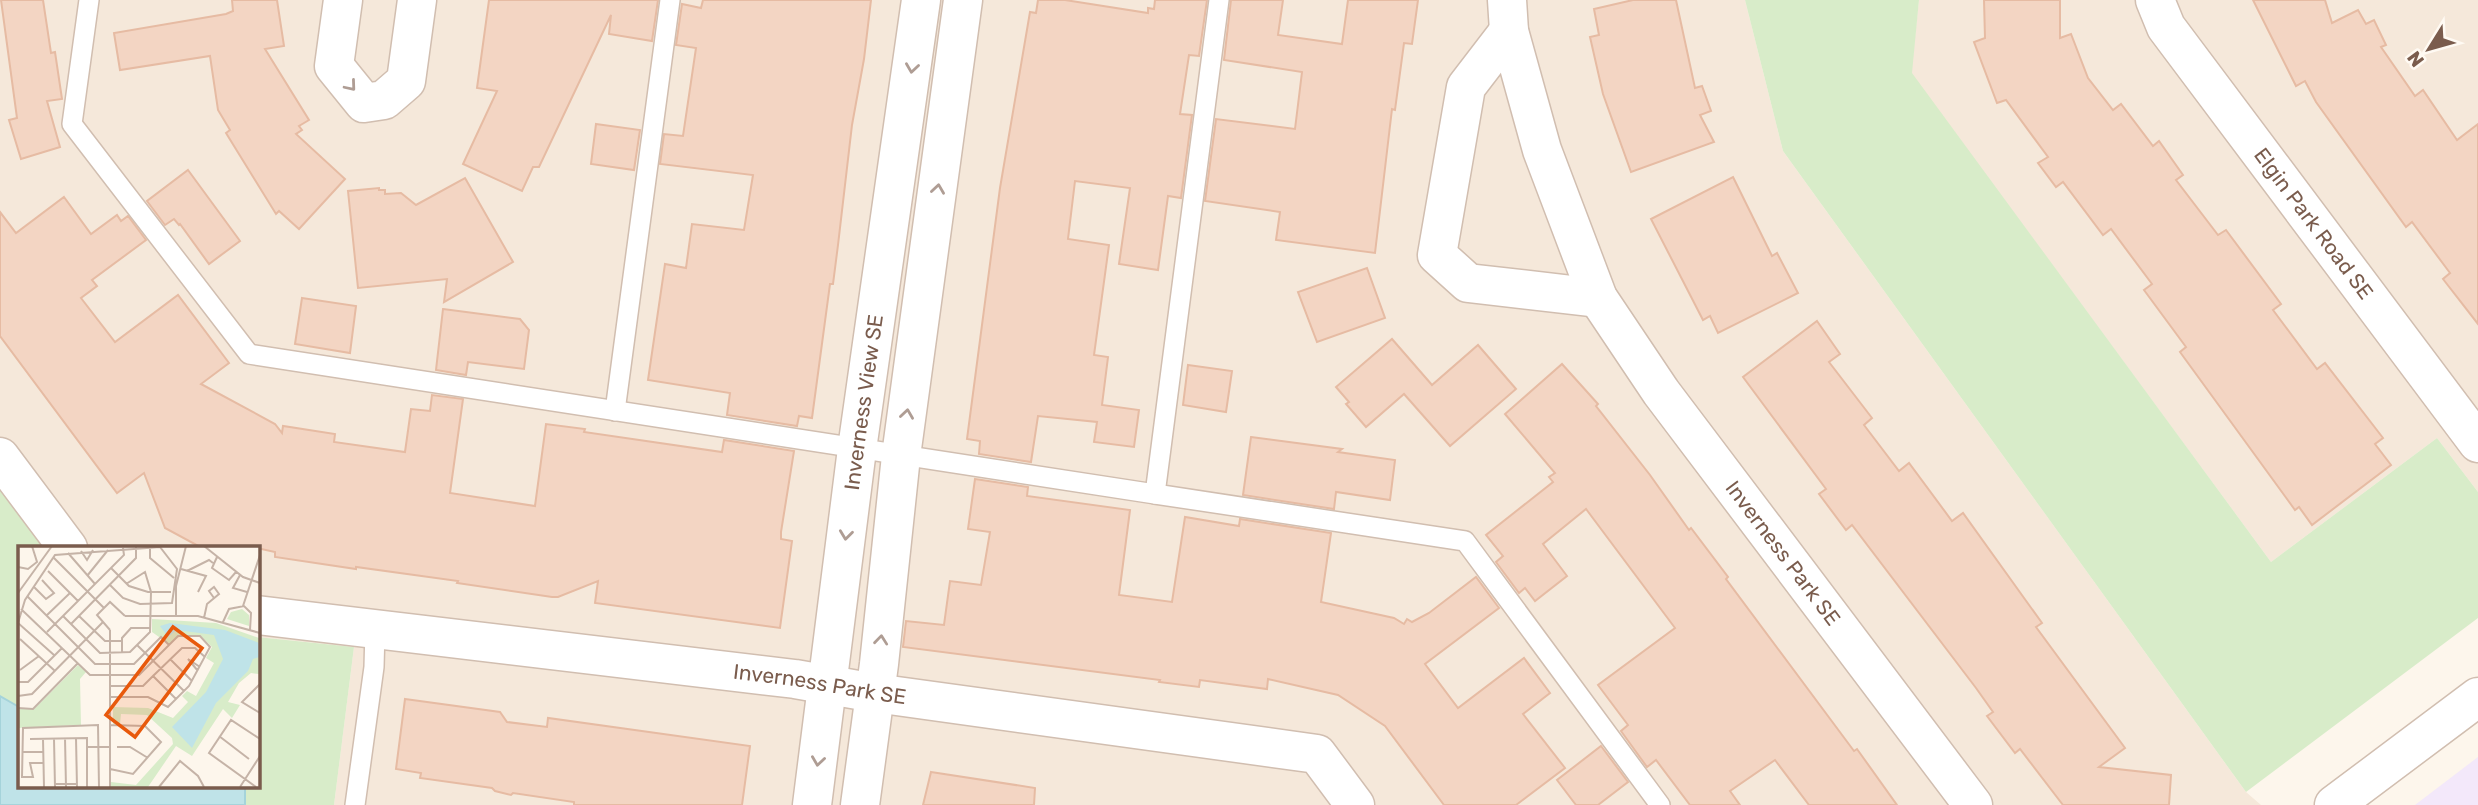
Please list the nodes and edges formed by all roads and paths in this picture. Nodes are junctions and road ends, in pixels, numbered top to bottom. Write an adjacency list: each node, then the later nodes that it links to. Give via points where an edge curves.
1 (89, 0): 11 (lane, via 72,124 249,354)
2 (342, 0): 3 (street, one-way to 3, via 334,66 364,103 384,100 406,81)
3 (417, 0)
4 (670, 0): 11 (lane)
5 (921, 0): 13 (street, Inverness View SE, one-way to 13)
6 (963, 0): 14 (street, Inverness View SE, one-way to 6)
7 (1219, 0): 16 (lane)
8 (2155, 0): 12 (street, Elgin Park Road SE, via 2166,27)
9 (1508, 15): 10 (street, Inverness Park SE, via 1542,150); 10 (street, Inverness Park SE, via 1466,86 1437,255 1468,283)
10 (1598, 298): 28 (street, Inverness Park SE, via 1661,392)
11 (615, 411): 13 (lane)
12 (2478, 443)
13 (857, 449): 14 (lane); 20 (street, Inverness View SE, one-way to 20)
14 (901, 456): 16 (lane); 21 (street, Inverness View SE, one-way to 14)
15 (0, 457): 17 (street)
16 (1155, 494): 27 (lane, via 1465,541)
17 (67, 546)
18 (259, 615): 19 (street, Inverness Park SE)
19 (374, 630): 20 (street, Inverness Park SE); 23 (lane, via 374,667)
20 (827, 683): 21 (street, Inverness Park SE); 24 (street, Inverness View SE, one-way to 24)
21 (875, 693): 25 (street, Inverness View SE); 26 (street, Inverness Park SE, via 1317,754)
22 (2478, 697): 29 (street)
23 (355, 805)
24 (812, 805)
25 (860, 805)
26 (1355, 805)
27 (1660, 805)
28 (1973, 805)
29 (2334, 805)

